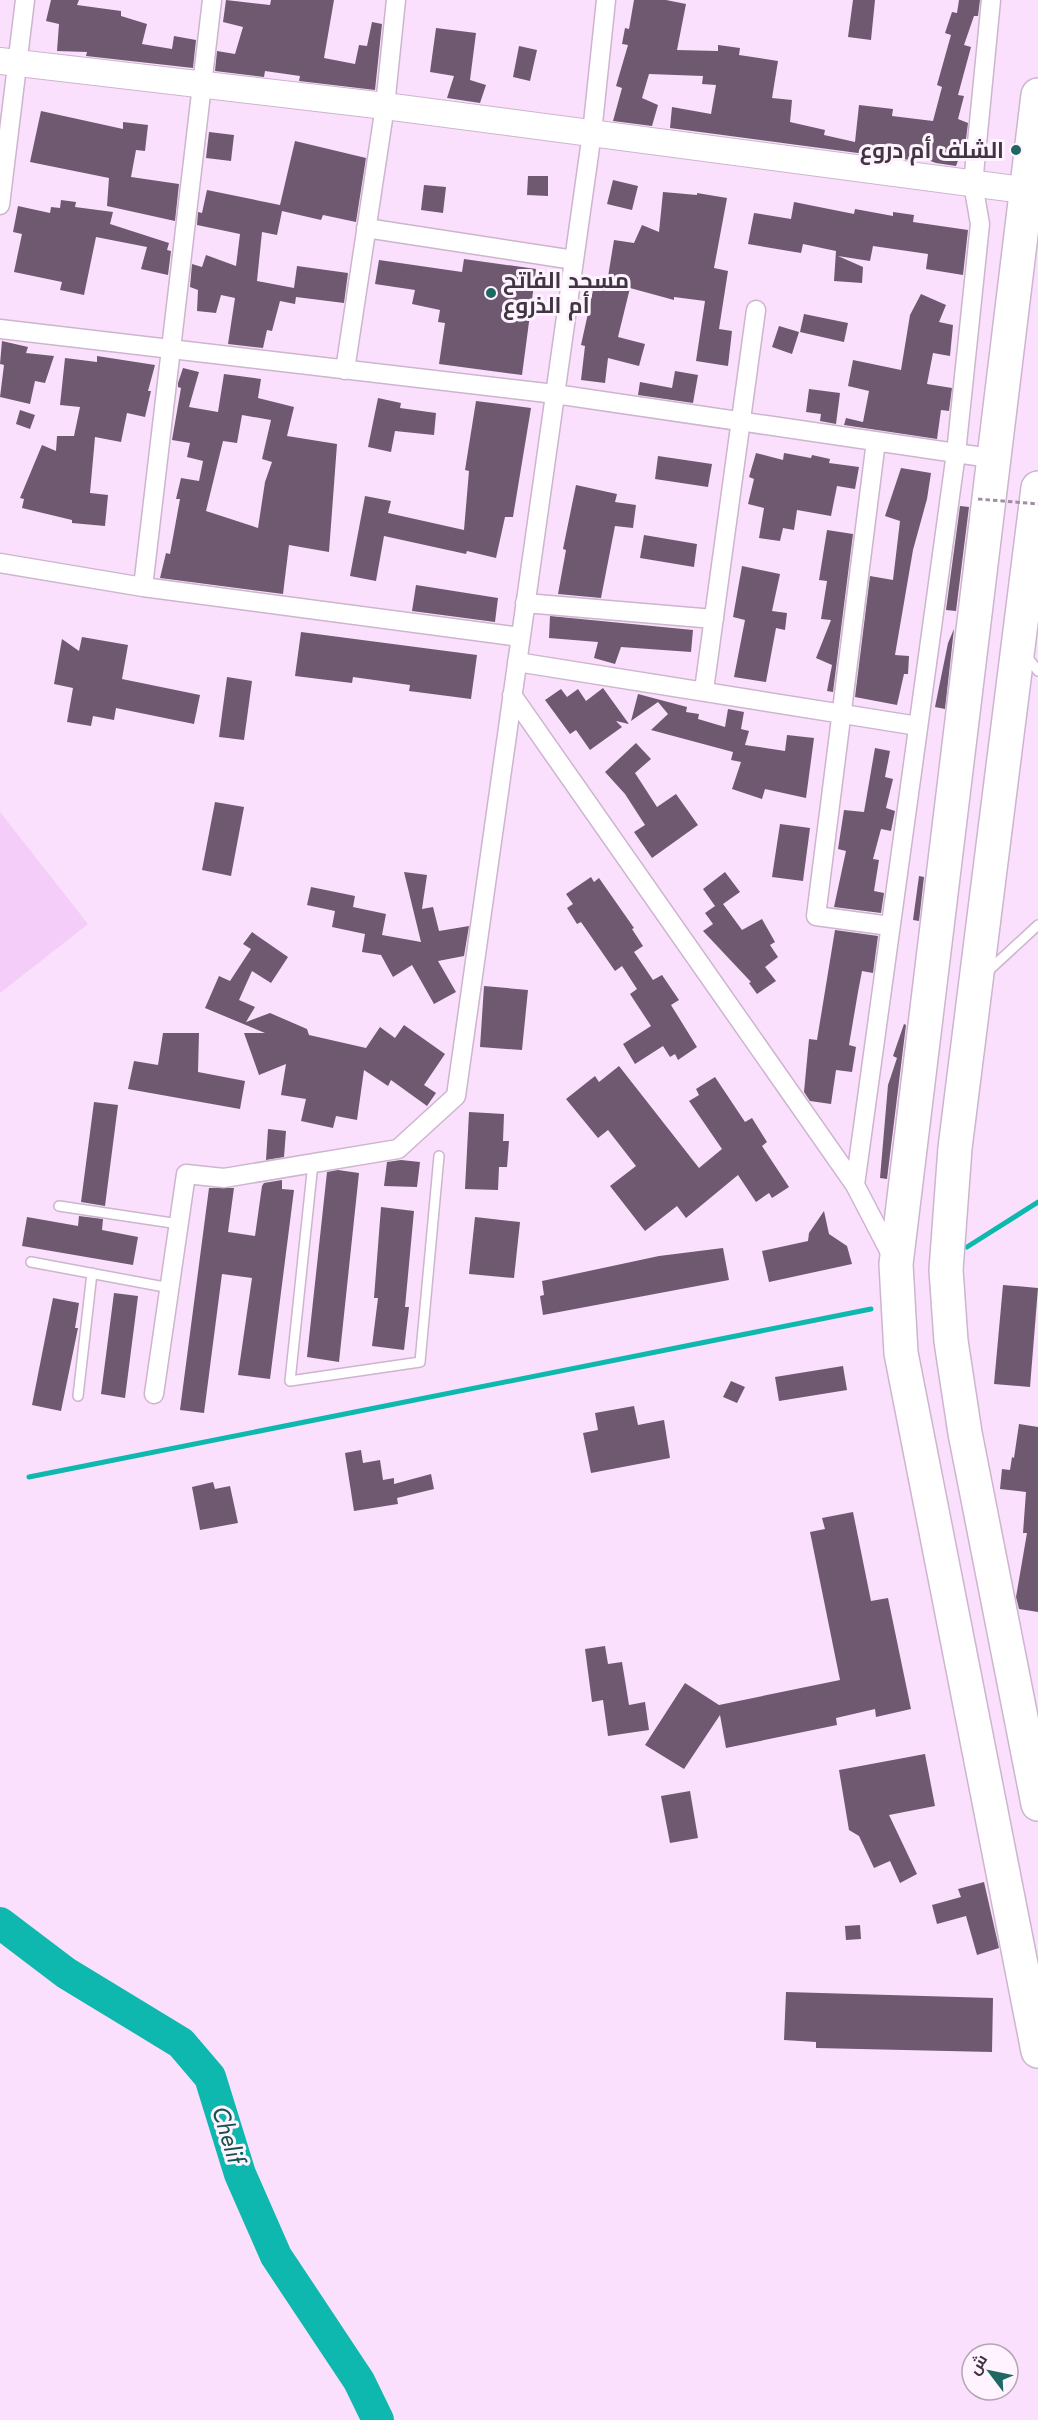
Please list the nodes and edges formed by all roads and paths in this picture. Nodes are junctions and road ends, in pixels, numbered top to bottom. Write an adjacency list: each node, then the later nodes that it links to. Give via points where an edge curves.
1 (25, 0): 6 (street)
2 (212, 0): 7 (street)
3 (396, 0): 9 (street)
4 (606, 0): 10 (street)
5 (991, 0): 11 (street)
6 (9, 62): 7 (main road); 13 (street)
7 (202, 84): 9 (main road); 18 (street)
8 (1038, 95): 12 (highway)
9 (385, 106): 10 (main road); 14 (street)
10 (591, 133): 11 (main road); 15 (street)
11 (973, 184): 12 (main road); 23 (street, via 980,224)
12 (1031, 192): 49 (highway)
13 (0, 205)
14 (366, 228): 15 (street); 19 (street)
15 (574, 260): 20 (street)
16 (756, 310): 21 (street)
17 (0, 329): 18 (street)
18 (171, 350): 19 (street); 29 (street)
19 (345, 370): 20 (street)
20 (555, 394): 21 (street); 30 (street)
21 (741, 421): 22 (street); 31 (street)
22 (876, 441): 23 (street); 38 (street)
23 (956, 453): 24 (street); 39 (street)
24 (983, 457)
25 (1038, 489): 33 (highway)
26 (978, 499): 27 (path, bridge)
27 (1038, 504)
28 (0, 563): 29 (street)
29 (142, 587): 32 (street)
30 (525, 603): 31 (street); 32 (street)
31 (714, 619): 36 (street)
32 (520, 637): 34 (street)
33 (1018, 644): 35 (lane); 42 (highway)
34 (517, 662): 36 (street); 37 (street)
35 (1038, 672)
36 (704, 690): 38 (street)
37 (512, 695): 44 (street, via 456,1096 398,1149); 45 (street)
38 (841, 713): 39 (street); 41 (street, via 816,916)
39 (918, 726): 41 (street)
40 (1038, 925): 42 (lane)
41 (890, 926): 45 (street)
42 (976, 982): 54 (highway, via 946,1270 951,1341 965,1433)
43 (439, 1156): 44 (lane, via 420,1362 290,1381)
44 (313, 1163): 47 (street, via 224,1178 186,1174)
45 (855, 1185): 49 (street)
46 (58, 1206): 47 (lane)
47 (179, 1224): 51 (street)
48 (31, 1262): 50 (lane)
49 (896, 1264): 55 (highway, via 901,1353)
50 (92, 1273): 51 (lane); 53 (lane)
51 (170, 1288): 52 (street)
52 (154, 1394)
53 (78, 1396)
54 (1037, 1798)
55 (1038, 2051)

